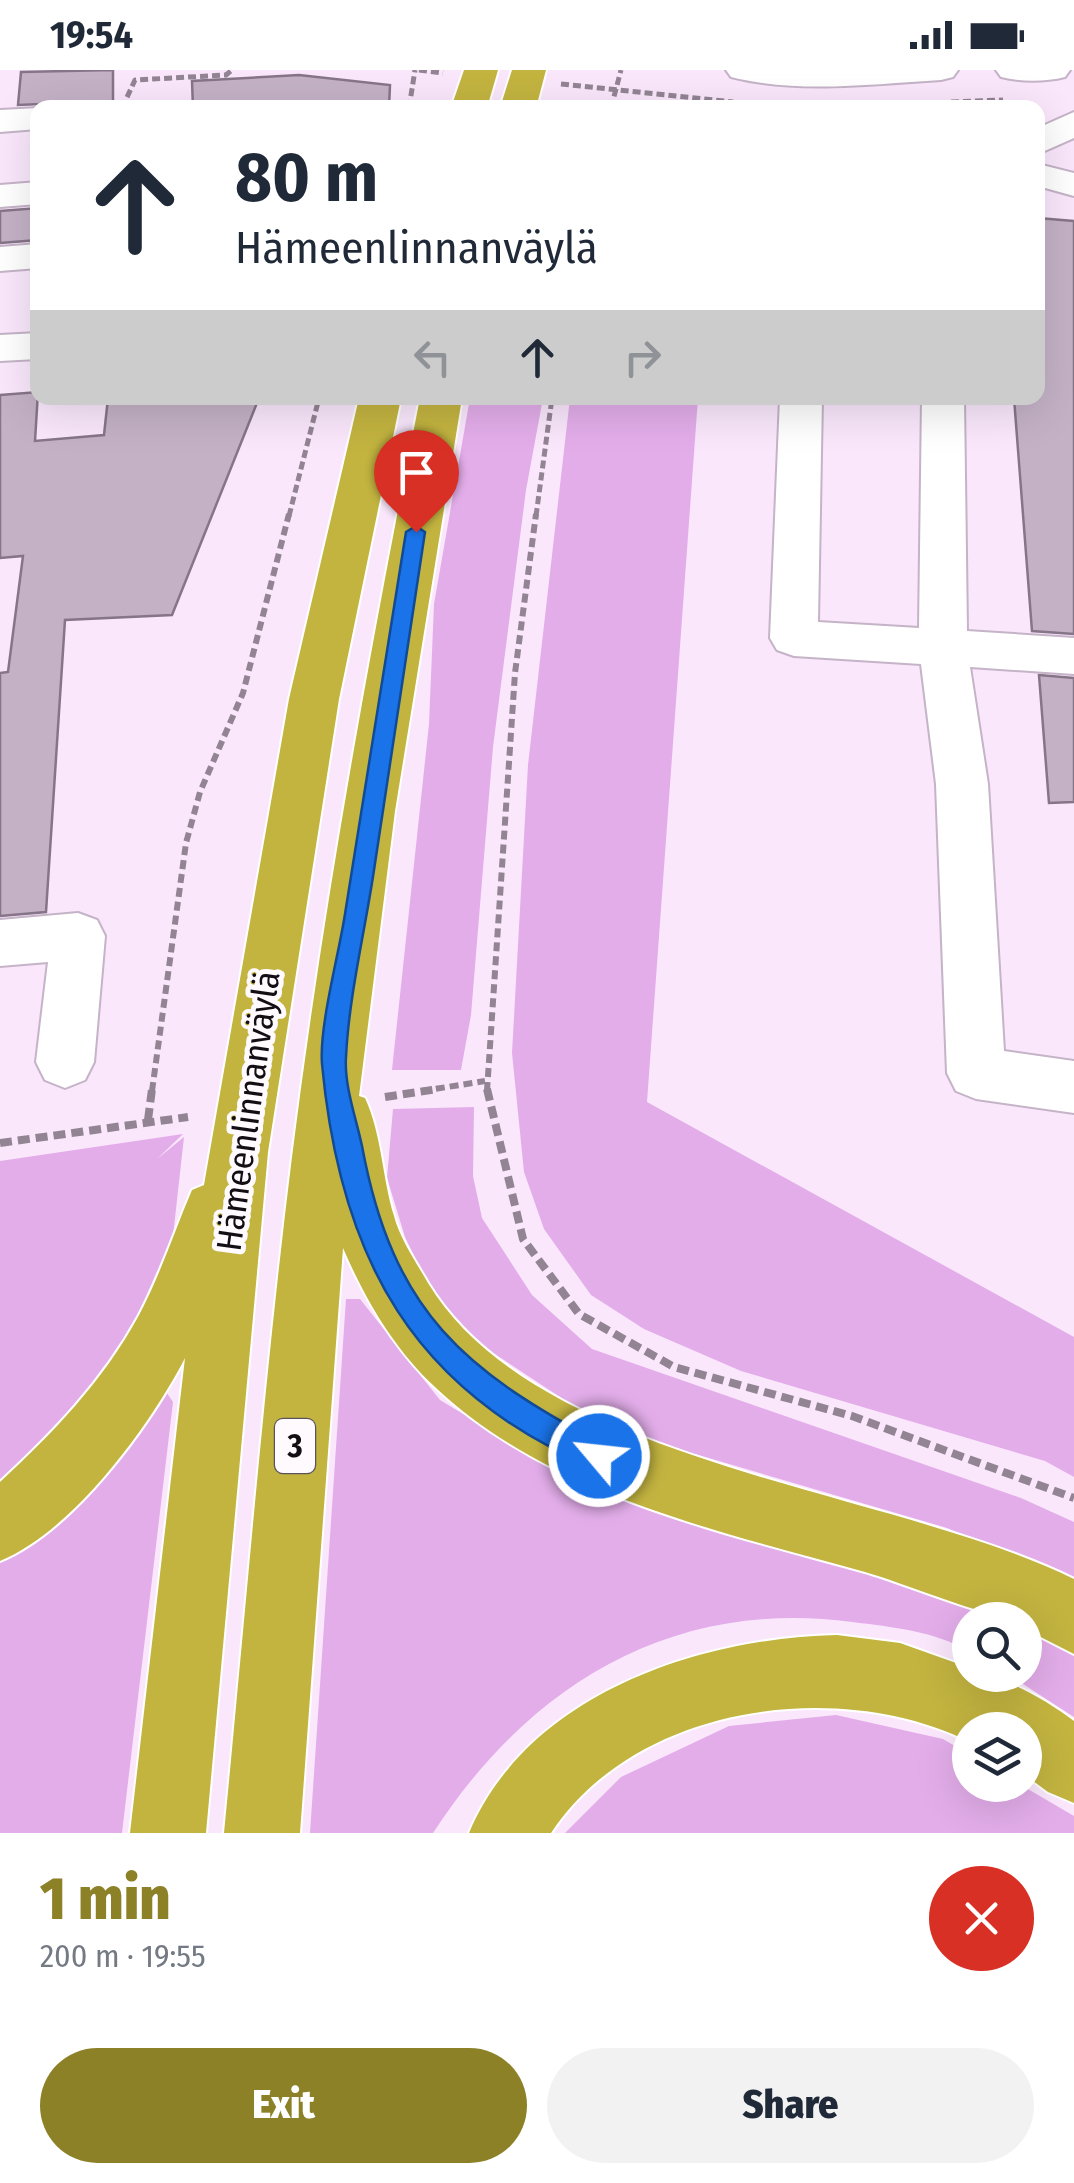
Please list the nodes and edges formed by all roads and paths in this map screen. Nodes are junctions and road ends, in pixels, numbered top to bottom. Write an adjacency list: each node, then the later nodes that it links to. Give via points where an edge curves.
1 (232, 70): 16 (path, via 226,76 135,80)
2 (418, 70): 9 (path); 17 (path)
3 (622, 70): 15 (path)
4 (920, 70): 5 (lane); 11 (lane)
5 (940, 70)
6 (1013, 70): 7 (lane)
7 (1054, 70)
8 (1072, 70): 13 (lane)
9 (468, 72): 18 (highway)
10 (789, 72): 11 (lane); 14 (lane)
11 (852, 72)
12 (538, 76): 15 (path); 19 (highway)
13 (1074, 82)
14 (747, 87): 15 (path)
15 (616, 90): 20 (path)
16 (126, 100)
17 (411, 100)
18 (469, 100)
19 (523, 100)
20 (613, 100)
21 (30, 119): 22 (lane)
22 (0, 121)
23 (1074, 123): 24 (lane)
24 (1045, 140)
25 (1045, 177): 26 (lane)
26 (1074, 185)
27 (30, 194): 28 (lane)
28 (0, 196)
29 (30, 257): 30 (lane)
30 (0, 259)
31 (30, 346): 32 (lane)
32 (0, 348)
33 (317, 405): 46 (path, via 243,693 203,780 186,841)
34 (378, 405): 47 (highway, Hämeenlinnanväylä)
35 (440, 405): 43 (highway, 3, via 397,634)
36 (551, 405): 44 (path, via 515,673)
37 (801, 405): 39 (lane, via 794,638)
38 (943, 405): 39 (lane)
39 (943, 648): 40 (lane); 45 (lane, via 962,784 976,1073)
40 (1074, 656)
41 (0, 943): 42 (lane, via 78,936)
42 (65, 1062)
43 (359, 1079): 44 (path); 51 (highway, via 371,1242 410,1310 479,1385 599,1456 922,1554); 56 (highway, 3, via 308,1296)
44 (485, 1081): 49 (path, via 523,1239 579,1314 674,1367 852,1416)
45 (1074, 1087)
46 (148, 1120): 47 (path); 48 (path)
47 (213, 1135): 50 (highway, via 154,1352 109,1420); 55 (highway, Hämeenlinnanväylä)
48 (0, 1144)
49 (1074, 1498)
50 (0, 1527)
51 (1074, 1619)
52 (988, 1712): 57 (highway, via 884,1676 745,1676 681,1694 608,1735 551,1774)
53 (1042, 1742): 54 (highway)
54 (1074, 1766)
55 (168, 1833)
56 (262, 1833)
57 (507, 1833)

